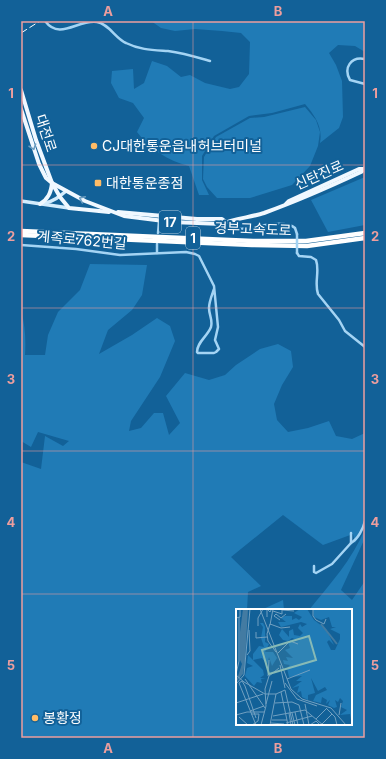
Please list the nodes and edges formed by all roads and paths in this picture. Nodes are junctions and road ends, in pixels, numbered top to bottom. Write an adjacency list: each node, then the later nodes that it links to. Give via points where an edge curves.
1 (46, 21): 3 (street, via 52,28 61,30 99,22 121,40 144,50 178,53)
2 (365, 60): 4 (street, via 352,61 348,66 348,78)
3 (210, 61)
4 (365, 84)
5 (21, 90): 8 (main road, 대전로)
6 (21, 110): 8 (main road, 대전로, one-way to 8, via 39,164 46,178)
7 (364, 169): 16 (main road, 신탄진로 / 17, via 359,169 286,204 249,218)
8 (52, 183): 9 (main road); 10 (main road, 대전로); 12 (main road, via 48,197)
9 (66, 191): 10 (main road); 14 (main road, one-way to 9)
10 (60, 197): 12 (main road, via 52,202); 13 (main road, 대전로)
11 (21, 201): 12 (main road)
12 (40, 204): 13 (main road)
13 (70, 208): 14 (main road, 신탄진로 / 17)
14 (114, 213): 15 (main road, 신탄진로 / 17); 16 (main road, 신탄진로 / 17, via 222,219)
15 (159, 221): 16 (main road, 신탄진로 / 17, via 196,224); 18 (street)
16 (228, 222): 26 (street, bridge, via 238,229 277,224 295,228 297,253 299,256 316,260 318,294 345,331)
17 (21, 230): 19 (highway, 경부고속도로 / 1, via 253,241 306,241)
18 (158, 233)
19 (365, 233)
20 (21, 235): 21 (highway, 경부고속도로 / 1, via 307,246)
21 (365, 238)
22 (157, 244): 24 (street)
23 (21, 245): 24 (street, 계족로762번길, via 120,255)
24 (157, 252): 25 (street, 계족로762번길, via 186,252 199,256)
25 (214, 289): 25 (street, 계족로762번길, via 209,309 211,326 197,347 198,353 214,353 219,349 215,340 218,327)
26 (365, 347)
27 (365, 522): 29 (street, via 359,535)
28 (350, 533): 29 (street)
29 (351, 543): 30 (street, via 328,567 316,574)
30 (314, 566)

